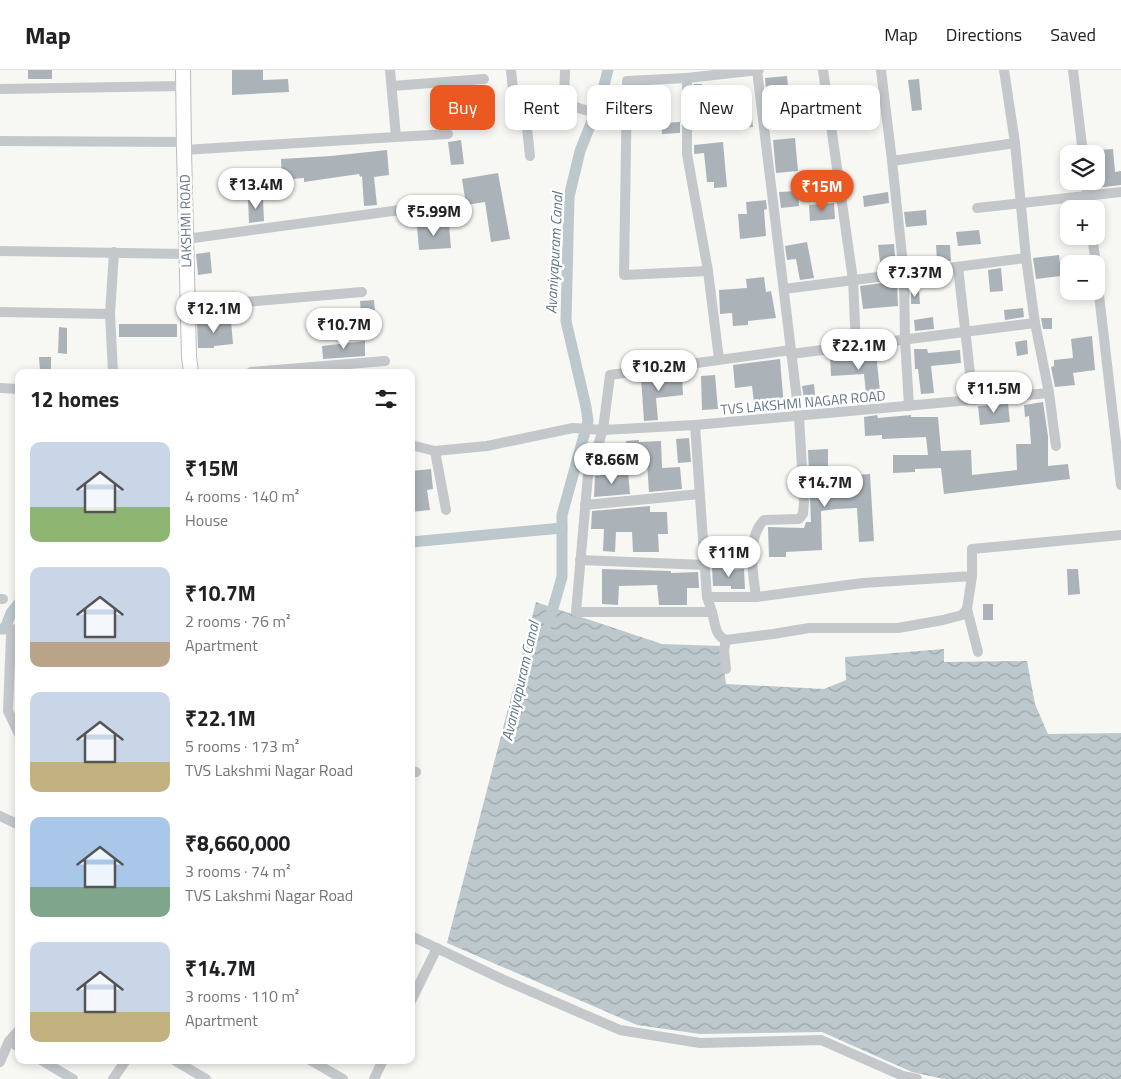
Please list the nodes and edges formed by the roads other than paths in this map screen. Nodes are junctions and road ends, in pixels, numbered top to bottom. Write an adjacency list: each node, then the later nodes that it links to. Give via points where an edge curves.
1 (183, 70): 15 (street, LAKSHMI ROAD)
2 (390, 70): 16 (street)
3 (512, 70): 12 (street)
4 (565, 70): 13 (street)
5 (758, 70): 10 (street); 44 (street)
6 (823, 70): 43 (street)
7 (881, 70): 27 (street)
8 (1004, 70): 23 (street)
9 (1073, 70): 24 (street)
10 (688, 78): 14 (street, via 628,81); 41 (street, via 687,154)
11 (484, 79): 16 (street)
12 (513, 85)
13 (565, 85)
14 (628, 85)
15 (182, 86): 17 (street); 25 (street, LAKSHMI ROAD)
16 (392, 86): 21 (street)
17 (0, 89)
18 (527, 130): 26 (street)
19 (627, 130): 41 (street, via 624,275)
20 (448, 134): 21 (street)
21 (396, 137): 25 (street)
22 (0, 141): 25 (street)
23 (1015, 143): 27 (street); 32 (street)
24 (1082, 145)
25 (184, 146): 35 (street, LAKSHMI ROAD)
26 (530, 156)
27 (892, 161): 42 (street)
28 (1087, 190): 30 (street)
29 (1121, 192): 30 (street)
30 (1087, 194): 31 (street); 32 (street)
31 (1088, 200)
32 (1020, 202): 34 (street); 39 (street)
33 (460, 208): 35 (street, via 437,205)
34 (977, 208)
35 (186, 239): 38 (street, LAKSHMI ROAD)
36 (0, 251): 37 (street)
37 (114, 252): 38 (street); 49 (street)
38 (186, 254): 47 (street, LAKSHMI ROAD)
39 (1026, 258): 40 (street); 50 (street)
40 (958, 267): 42 (street); 51 (street)
41 (708, 271): 55 (street)
42 (904, 274): 43 (street); 52 (street)
43 (853, 280): 44 (street); 53 (street)
44 (784, 289): 54 (street)
45 (362, 292): 47 (street)
46 (1100, 300): 72 (street)
47 (188, 307): 59 (street, LAKSHMI ROAD)
48 (0, 312): 49 (street)
49 (110, 314): 58 (street)
50 (1035, 323): 51 (street); 63 (street)
51 (965, 332): 52 (street); 64 (street)
52 (905, 340): 53 (street); 65 (street)
53 (856, 346): 54 (street)
54 (791, 352): 55 (street); 66 (street)
55 (719, 359): 68 (street, via 610,375)
56 (385, 361): 57 (street)
57 (347, 368): 60 (street)
58 (113, 369)
59 (191, 369)
60 (323, 369)
61 (0, 388): 62 (street)
62 (15, 389)
63 (1049, 393): 64 (street, TVS LAKSHMI NAGAR ROAD); 70 (street)
64 (973, 400): 65 (street, TVS LAKSHMI NAGAR ROAD)
65 (909, 406): 66 (street, TVS LAKSHMI NAGAR ROAD)
66 (799, 416): 67 (street, TVS LAKSHMI NAGAR ROAD); 82 (street, via 803,514 799,518 764,520 758,526 752,565)
67 (695, 425): 68 (street, TVS LAKSHMI NAGAR ROAD); 74 (street)
68 (603, 430): 71 (street, TVS LAKSHMI NAGAR ROAD, via 573,428 487,446); 75 (street, via 588,475)
69 (415, 446): 71 (street, TVS LAKSHMI NAGAR ROAD)
70 (1056, 446)
71 (435, 451): 76 (street)
72 (1119, 456): 73 (street)
73 (1121, 485)
74 (700, 494): 75 (street); 79 (street)
75 (585, 506): 78 (street)
76 (446, 510)
77 (1121, 535): 80 (street, via 972,549)
78 (580, 560): 79 (street); 84 (street, via 576,612)
79 (705, 565): 81 (street)
80 (972, 576): 82 (street, via 863,583); 83 (street)
81 (707, 597): 82 (street); 84 (street)
82 (756, 597)
83 (967, 609): 86 (street, via 962,615 898,628 809,628); 87 (street)
84 (712, 612): 86 (street, via 718,634)
85 (15, 629): 88 (street, via 10,635)
86 (726, 640): 89 (street)
87 (978, 652)
88 (14, 662): 90 (street, via 8,711)
89 (726, 669)
90 (15, 726)
91 (0, 816): 92 (street)
92 (15, 823)
93 (415, 938): 94 (street)
94 (437, 948): 95 (street); 110 (street, via 620,1030 700,1044 821,1040)
95 (415, 993)
96 (15, 1034): 97 (street)
97 (9, 1041): 98 (street); 99 (street)
98 (15, 1045)
99 (0, 1062)
100 (48, 1064): 105 (street)
101 (123, 1064): 106 (street)
102 (181, 1064): 107 (street)
103 (317, 1064): 108 (street)
104 (381, 1064): 109 (street)
105 (73, 1079)
106 (113, 1079)
107 (206, 1079)
108 (343, 1079)
109 (374, 1079)
110 (917, 1079)

